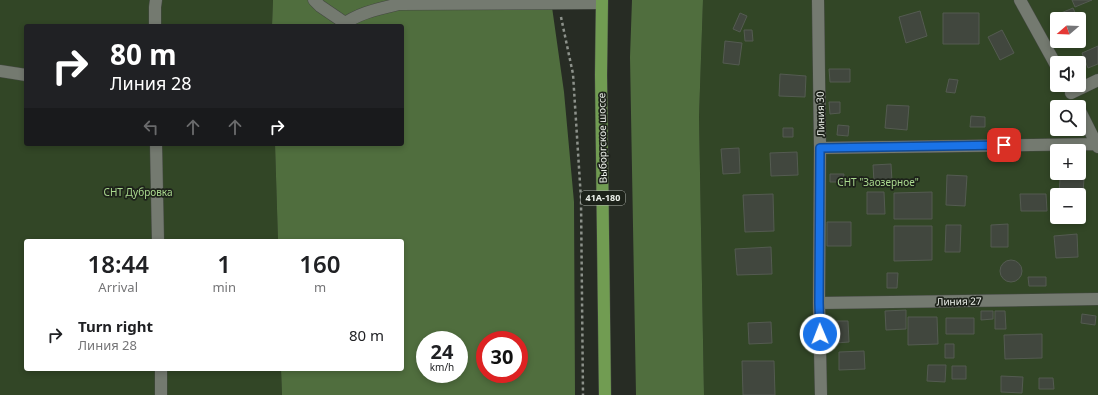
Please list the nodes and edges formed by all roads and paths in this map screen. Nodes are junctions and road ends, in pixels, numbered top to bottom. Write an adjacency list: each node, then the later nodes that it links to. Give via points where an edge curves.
1 (156, 0): 7 (street)
2 (314, 0): 8 (street)
3 (818, 0): 17 (street, Линия 30)
4 (1020, 0): 9 (street)
5 (602, 1): 6 (street); 24 (main road, Выборгское шоссе / 41А-180)
6 (558, 2): 8 (street, via 399,4 366,12); 23 (path, via 574,82 580,199)
7 (155, 24)
8 (343, 24)
9 (1050, 56)
10 (0, 71): 11 (street)
11 (24, 75)
12 (1098, 80): 13 (street)
13 (1086, 84)
14 (1086, 122): 15 (street)
15 (1097, 145): 17 (street)
16 (156, 146): 18 (street)
17 (820, 148): 20 (street, Линия 30)
18 (158, 239)
19 (1098, 299): 20 (street, Линия 27)
20 (819, 303): 25 (street, Линия 30)
21 (161, 371): 22 (street)
22 (161, 395)
23 (583, 395)
24 (605, 395)
25 (821, 395)

